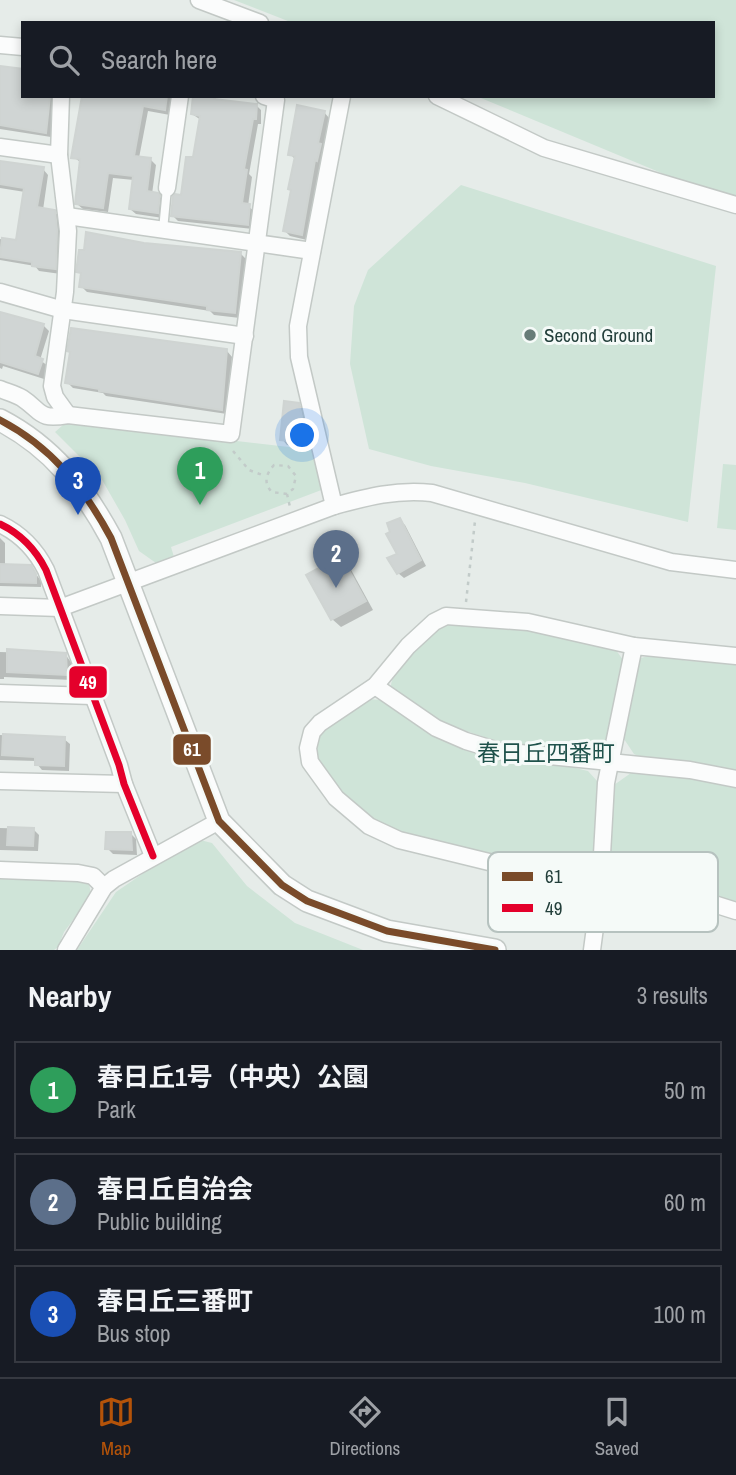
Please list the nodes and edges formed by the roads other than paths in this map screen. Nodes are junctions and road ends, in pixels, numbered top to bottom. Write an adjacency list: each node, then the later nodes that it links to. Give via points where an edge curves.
1 (199, 0): 2 (street)
2 (255, 21)
3 (0, 45): 4 (street)
4 (21, 47)
5 (61, 98): 11 (street)
6 (180, 98): 12 (street)
7 (270, 98): 16 (street, via 276,100)
8 (342, 98): 17 (street)
9 (441, 98): 13 (street, via 544,148)
10 (0, 147): 11 (street)
11 (59, 155): 14 (street)
12 (167, 188): 15 (lane)
13 (736, 205)
14 (67, 216): 15 (street); 19 (street)
15 (163, 230): 16 (street)
16 (256, 244): 17 (street); 20 (street)
17 (312, 251): 26 (street, via 300,311 299,357)
18 (0, 292): 19 (street)
19 (62, 310): 20 (street); 21 (street)
20 (245, 336): 24 (street, via 231,434)
21 (52, 386): 23 (street, via 38,397); 24 (street)
22 (0, 390): 23 (street)
23 (23, 399): 24 (street, via 43,415)
24 (68, 415)
25 (0, 420): 29 (street, via 43,448 73,478 111,538)
26 (334, 506): 28 (street, via 377,494 432,493 671,562); 29 (street)
27 (0, 524): 31 (street, via 40,558)
28 (736, 570)
29 (129, 583): 31 (street); 41 (street)
30 (0, 606): 31 (street)
31 (60, 608): 36 (street)
32 (634, 646): 33 (street); 34 (street, via 528,622 446,616 408,646); 37 (street)
33 (736, 656)
34 (375, 686): 37 (street, via 436,728 466,741 513,754); 44 (street, via 313,732 308,748 314,770 336,798 369,826 399,840)
35 (0, 693): 36 (street)
36 (92, 696): 40 (street)
37 (610, 764): 38 (street); 42 (street)
38 (736, 779)
39 (0, 781): 40 (street)
40 (124, 784): 43 (street)
41 (219, 821): 43 (street); 51 (street, via 282,885 307,901 387,931)
42 (602, 852)
43 (153, 856): 46 (street)
44 (488, 862)
45 (0, 870): 46 (street, via 78,873 93,876)
46 (104, 887): 50 (street)
47 (718, 906): 48 (street)
48 (736, 911)
49 (594, 932): 52 (street)
50 (66, 950)
51 (495, 950)
52 (592, 950)

